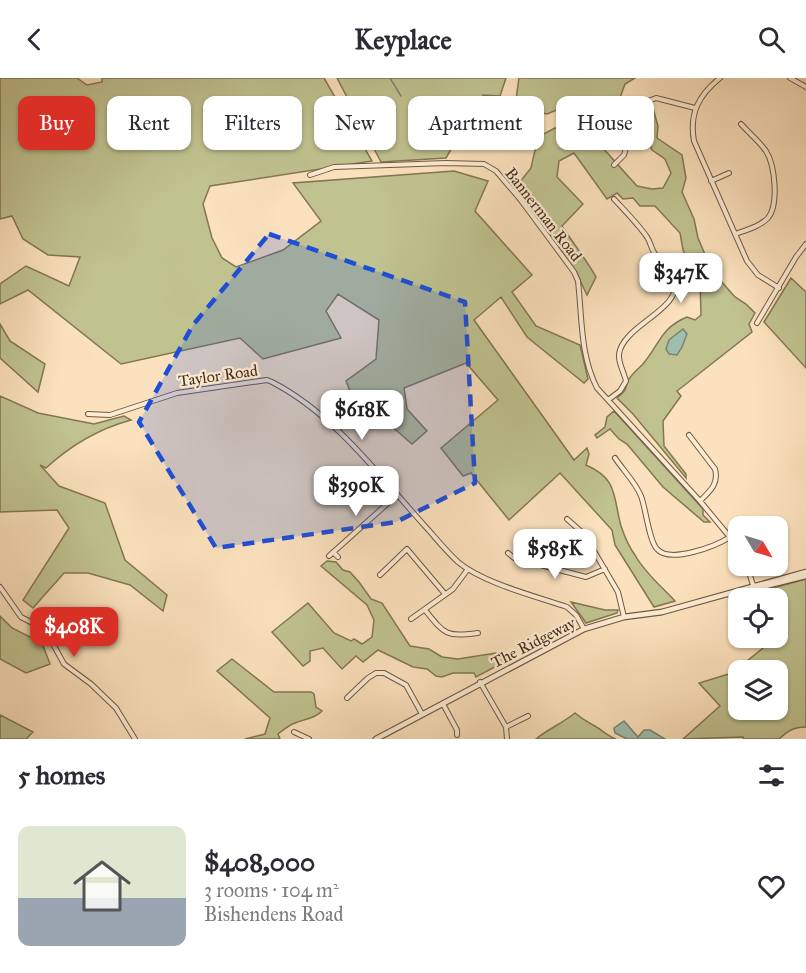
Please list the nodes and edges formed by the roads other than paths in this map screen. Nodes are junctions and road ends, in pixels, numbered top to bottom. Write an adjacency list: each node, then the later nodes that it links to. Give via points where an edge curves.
1 (720, 78): 4 (street)
2 (790, 78): 3 (street)
3 (806, 87)
4 (695, 108): 6 (street, via 656,98 646,102 636,112 624,155); 9 (street, via 693,141)
5 (741, 124): 11 (street, via 770,159 774,206 764,221)
6 (614, 165)
7 (729, 173): 9 (street)
8 (310, 175): 15 (street, Bannerman Road, via 334,168 473,162 490,166 520,199 574,272 589,372)
9 (711, 181): 11 (street)
10 (614, 199): 15 (street, via 672,273 675,288 666,304 626,339 619,362 626,381)
11 (735, 234): 13 (street, via 753,271)
12 (806, 244): 13 (street)
13 (779, 288): 14 (street)
14 (757, 323)
15 (608, 400): 20 (street, Bannerman Road)
16 (88, 414): 19 (street, Taylor Road, via 110,415 177,393 267,380 326,418)
17 (689, 435): 20 (street, via 717,475 713,489)
18 (615, 458): 23 (street, via 640,495 654,545 661,553 675,556)
19 (397, 495): 24 (street); 28 (street, Taylor Road)
20 (700, 501): 22 (street, Bannerman Road)
21 (567, 519): 29 (street, via 584,534)
22 (728, 535)
23 (728, 538)
24 (333, 552): 26 (street); 27 (street)
25 (508, 554): 29 (street, via 586,577)
26 (329, 556)
27 (338, 557)
28 (468, 569): 39 (street); 45 (street, Taylor Road, via 567,607)
29 (604, 569): 43 (street, via 618,592)
30 (806, 572): 34 (street, The Ridgeway)
31 (380, 575): 39 (street, via 407,549)
32 (750, 576): 36 (street)
33 (806, 576): 35 (street, The Ridgeway)
34 (776, 579): 35 (street); 36 (street, The Ridgeway)
35 (786, 581): 38 (street, The Ridgeway)
36 (753, 585): 38 (street); 41 (street, The Ridgeway)
37 (0, 587): 55 (street, via 21,617 48,635 64,664 116,708)
38 (759, 588)
39 (445, 594): 42 (street)
40 (728, 595): 41 (street, The Ridgeway)
41 (713, 598): 43 (street, The Ridgeway, via 662,612)
42 (425, 610): 44 (street); 46 (street, via 445,632 455,636)
43 (624, 617): 45 (street, The Ridgeway)
44 (411, 619)
45 (584, 629): 47 (street, The Ridgeway)
46 (478, 633)
47 (480, 682): 49 (street, The Ridgeway); 52 (street)
48 (347, 698): 50 (street, via 368,678 384,673 405,685)
49 (443, 703): 50 (street, The Ridgeway); 54 (street)
50 (422, 714): 57 (street, The Ridgeway)
51 (528, 716): 52 (street)
52 (507, 727): 58 (street)
53 (294, 732): 56 (street)
54 (457, 735)
55 (135, 739)
56 (309, 739)
57 (376, 739)
58 (507, 739)

